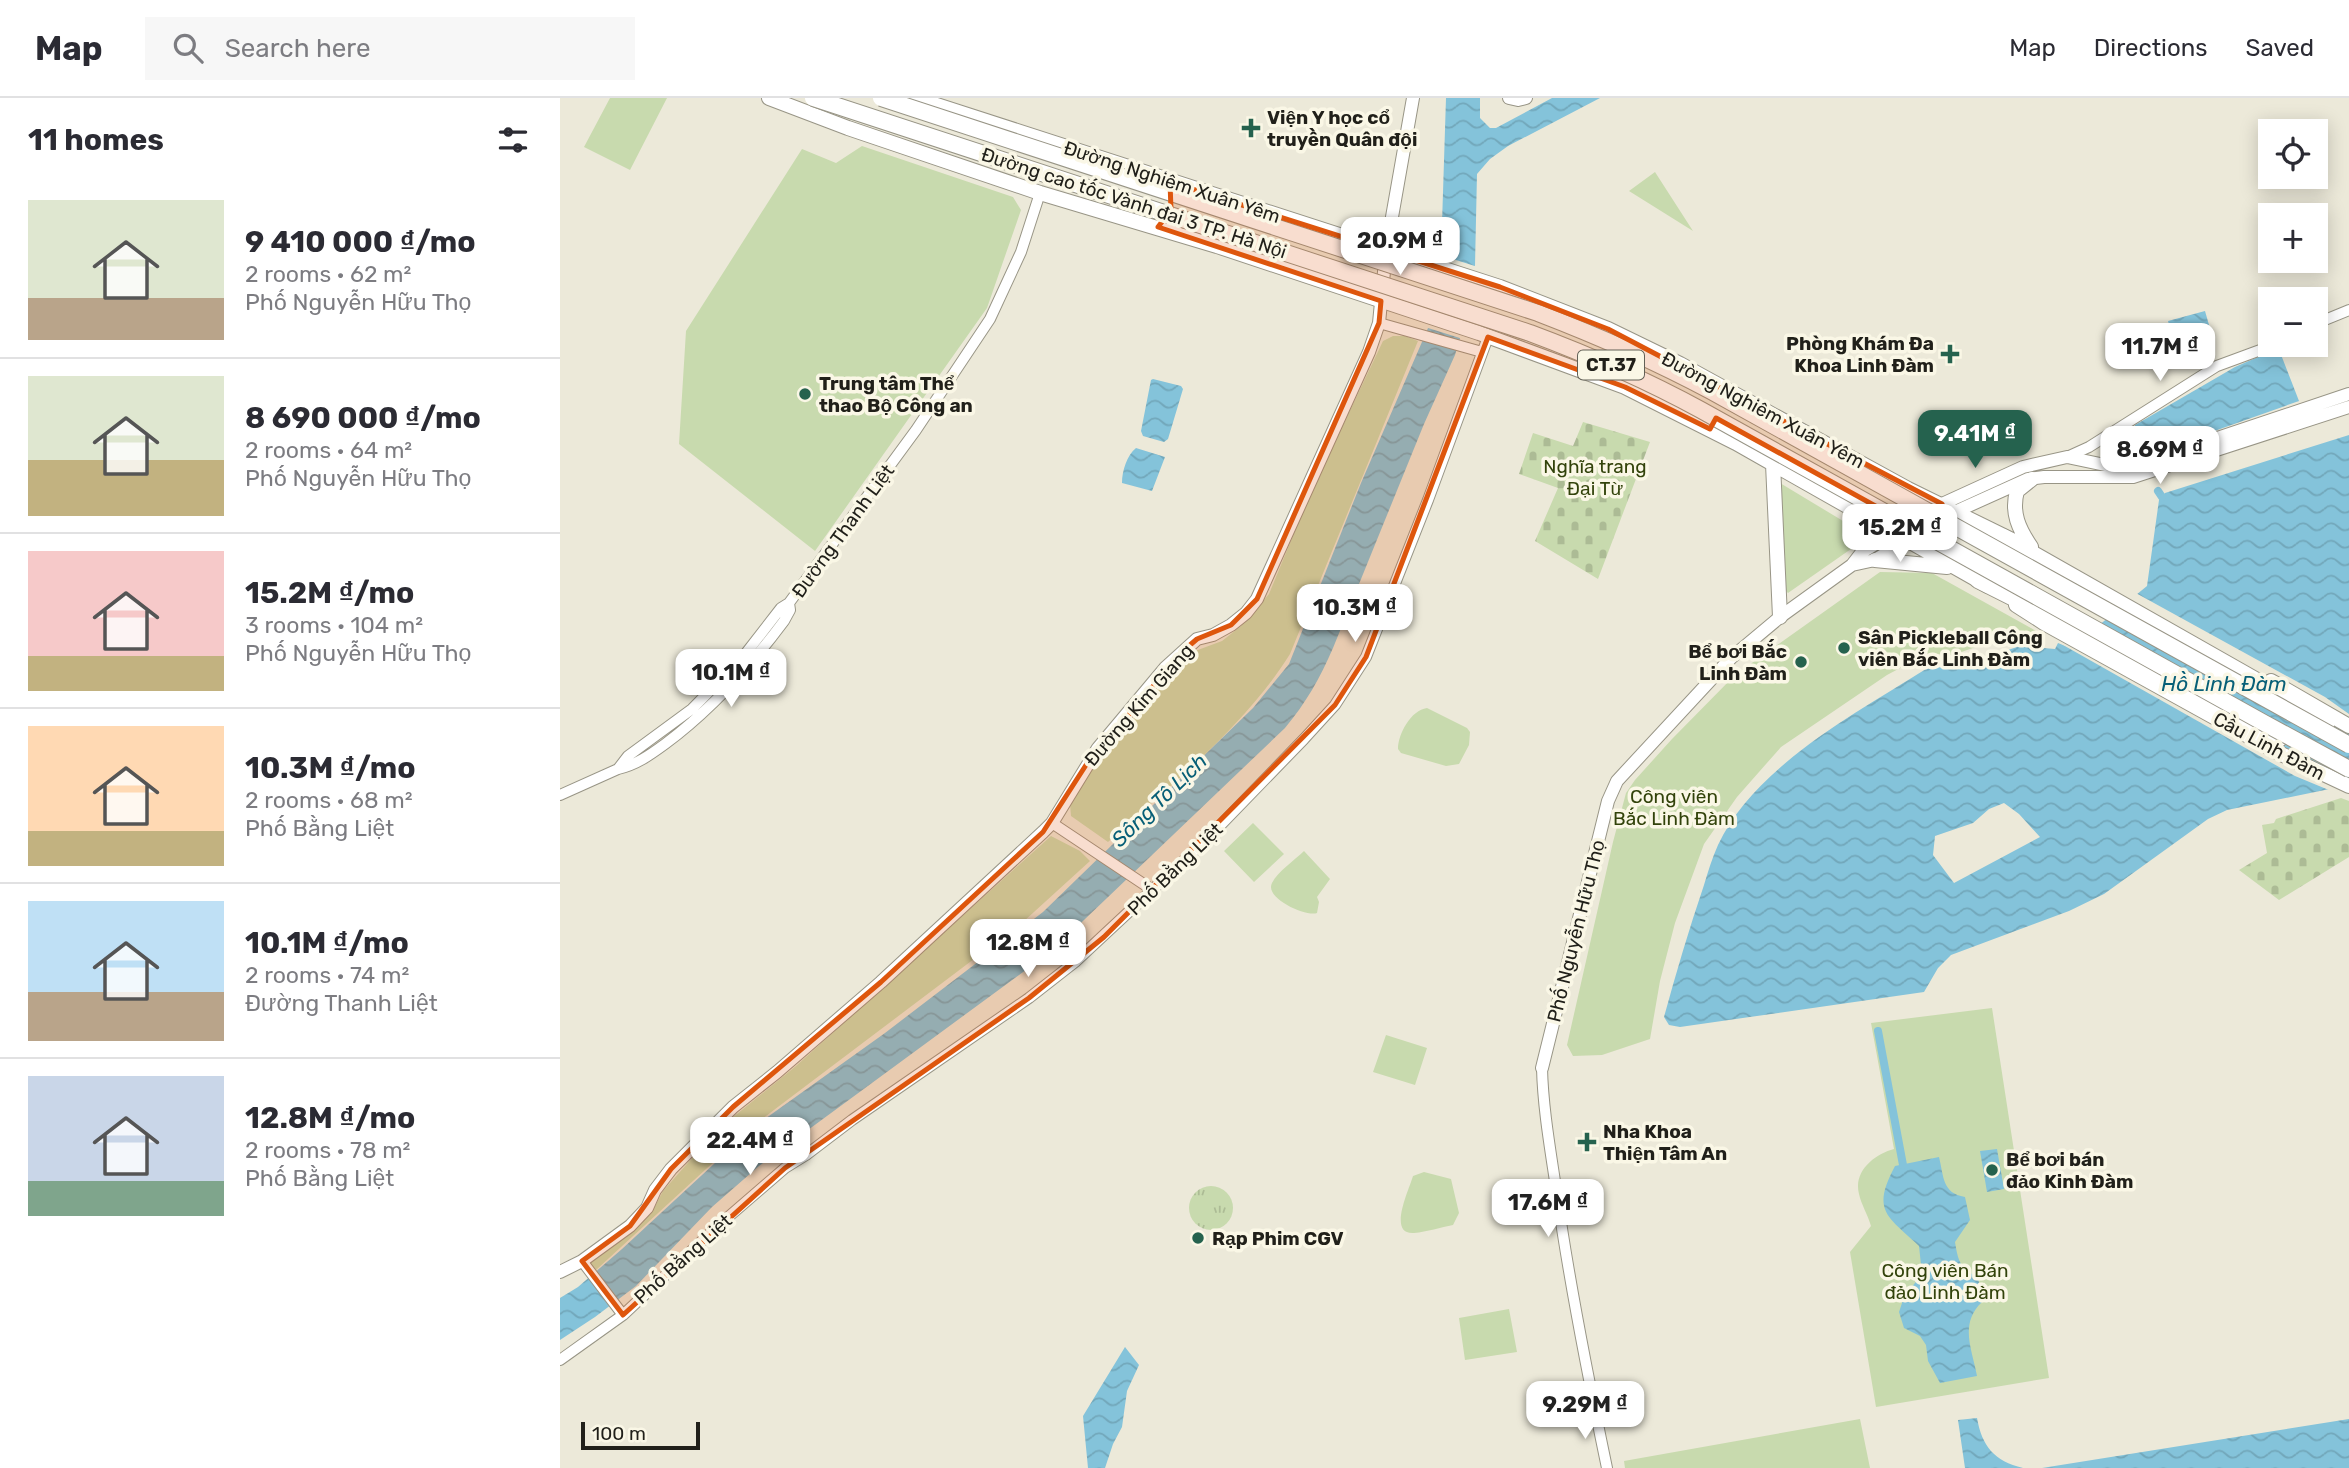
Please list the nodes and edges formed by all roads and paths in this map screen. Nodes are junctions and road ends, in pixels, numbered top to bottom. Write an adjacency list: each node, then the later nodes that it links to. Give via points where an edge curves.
1 (769, 98): 7 (main road)
2 (813, 98): 45 (highway, Đường cao tốc Vành đai 3 TP. Hà Nội / CT.37, bridge, via 1519,329 1594,358 1701,410)
3 (881, 98): 44 (highway, Đường cao tốc Vành đai 3 TP. Hà Nội / CT.37, bridge, via 1603,338 1711,391)
4 (915, 98): 6 (main road, Đường Nghiêm Xuân Yêm)
5 (1413, 98): 10 (main road, Đường Kim Giang)
6 (1170, 182): 8 (main road, Đường Nghiêm Xuân Yêm); 9 (main road, via 1171,211)
7 (1040, 193): 9 (main road); 47 (street, Đường Thanh Liệt, via 1012,274 990,319 895,460 789,603 784,621 766,645 730,687 696,713 628,756 618,769)
8 (1280, 216): 10 (main road, Đường Nghiêm Xuân Yêm); 11 (main road, via 1266,236)
9 (1158, 227): 11 (main road)
10 (1386, 250): 12 (main road, Đường Kim Giang); 17 (main road, Đường Nghiêm Xuân Yêm, via 1489,283)
11 (1275, 266): 12 (main road)
12 (1381, 301): 15 (main road, Đường Kim Giang); 16 (main road)
13 (2349, 310): 14 (street)
14 (2328, 319)
15 (1379, 323): 18 (street); 48 (main road, Đường Kim Giang, via 1256,598 1231,625 1197,639 1165,668 1098,748)
16 (1484, 335): 18 (street, Phố Bằng Liệt); 20 (main road)
17 (1626, 337): 20 (main road); 21 (main road, Đường Nghiêm Xuân Yêm)
18 (1478, 350): 49 (street, Phố Bằng Liệt, via 1429,500 1366,657 1335,705)
19 (2258, 351): 25 (street, via 2217,366)
20 (1608, 381): 24 (main road)
21 (1731, 392): 24 (main road); 30 (main road, Đường Nghiêm Xuân Yêm)
22 (2349, 394): 23 (main road, Phố Nguyễn Hữu Thọ)
23 (2340, 406): 27 (main road, Phố Nguyễn Hữu Thọ, via 2143,463); 29 (main road, Phố Nguyễn Hữu Thọ, via 2133,477)
24 (1710, 429): 28 (main road)
25 (2108, 433): 26 (street); 27 (street, via 2093,454)
26 (2067, 457): 27 (main road, Phố Nguyễn Hữu Thọ); 30 (main road, Phố Nguyễn Hữu Thọ, via 2023,467)
27 (2096, 463)
28 (1773, 464): 34 (main road); 42 (main road)
29 (2032, 479): 31 (main road, Phố Nguyễn Hữu Thọ); 37 (main road, via 2017,491 2014,512)
30 (1942, 504): 31 (main road, Đường Nghiêm Xuân Yêm); 32 (main road, Phố Nguyễn Hữu Thọ)
31 (1957, 511): 33 (main road, Phố Nguyễn Hữu Thọ); 35 (main road, Đường Nghiêm Xuân Yêm)
32 (1918, 518): 33 (street); 34 (main road, Phố Nguyễn Hữu Thọ)
33 (1932, 526): 36 (main road, Phố Nguyễn Hữu Thọ)
34 (1893, 533): 36 (main road); 39 (main road, Phố Nguyễn Hữu Thọ, via 1862,552)
35 (2003, 537): 37 (main road, Đường Nghiêm Xuân Yêm); 44 (highway, via 2278,693)
36 (1907, 540): 38 (main road, Phố Nguyễn Hữu Thọ); 40 (main road, Cầu Linh Đàm)
37 (2031, 547): 43 (main road, Đường Nghiêm Xuân Yêm)
38 (1875, 560): 39 (main road, Phố Nguyễn Hữu Thọ); 40 (main road)
39 (1852, 565): 42 (main road, Phố Nguyễn Hữu Thọ)
40 (1954, 567): 41 (main road, Cầu Linh Đàm)
41 (1978, 580): 45 (highway, bridge, via 2248,724); 46 (main road, Cầu Linh Đàm, via 2043,623 2279,753)
42 (1780, 617): 50 (main road, Phố Nguyễn Hữu Thọ, via 1731,658 1616,781)
43 (2349, 726)
44 (2349, 742)
45 (2349, 770)
46 (2349, 786)
47 (560, 795)
48 (1052, 823): 49 (street); 51 (main road, Đường Kim Giang, via 881,982 733,1107 671,1169 630,1226)
49 (1154, 891): 53 (street, Phố Bằng Liệt, via 1029,998 785,1168)
50 (1542, 1068): 55 (street, via 1561,1224)
51 (584, 1264): 52 (main road, Đường Kim Giang); 53 (street)
52 (560, 1272)
53 (622, 1313): 54 (street, Phố Bằng Liệt)
54 (560, 1360)
55 (1607, 1468)

